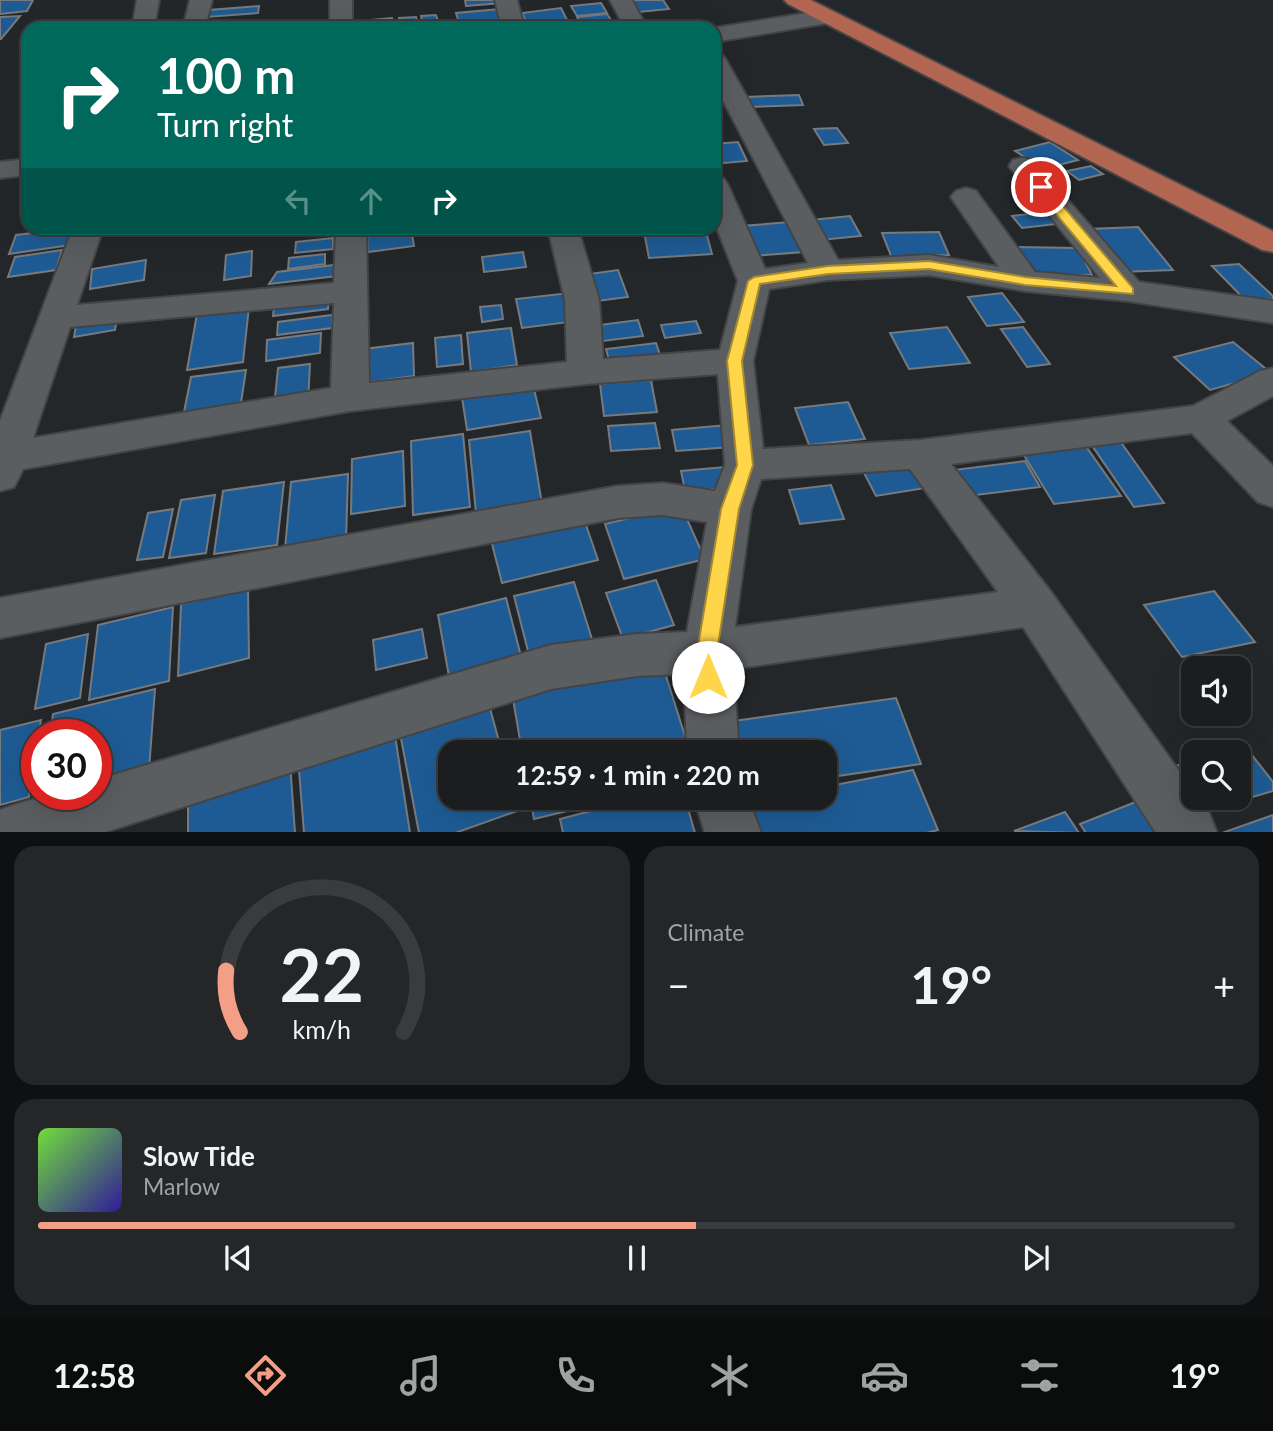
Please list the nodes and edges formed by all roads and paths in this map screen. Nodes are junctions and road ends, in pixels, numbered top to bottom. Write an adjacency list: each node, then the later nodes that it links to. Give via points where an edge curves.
1 (148, 0): 8 (street)
2 (201, 0): 9 (street)
3 (341, 0): 10 (street)
4 (506, 0): 11 (street)
5 (621, 0): 12 (street)
6 (795, 0): 7 (main road)
7 (827, 17): 13 (street); 25 (main road)
8 (144, 21)
9 (196, 21)
10 (341, 21)
11 (511, 21)
12 (632, 21)
13 (721, 33)
14 (721, 73): 15 (street)
15 (744, 116): 16 (street); 26 (street)
16 (721, 118)
17 (1023, 166): 30 (street)
18 (21, 168): 19 (street)
19 (0, 170)
20 (966, 197): 28 (street)
21 (721, 202): 27 (street)
22 (85, 235): 32 (street)
23 (351, 235): 29 (street)
24 (565, 235): 34 (street, via 582,300)
25 (1273, 243)
26 (828, 270): 27 (street); 28 (street, via 929,265)
27 (754, 281): 33 (street)
28 (1025, 281): 30 (street)
29 (351, 291): 32 (street); 36 (street)
30 (1128, 291): 31 (street)
31 (1273, 312)
32 (55, 318): 39 (street)
33 (735, 361): 34 (street); 40 (street)
34 (586, 372): 36 (street)
35 (1273, 380): 37 (street)
36 (350, 398): 39 (street)
37 (1201, 418): 38 (street); 41 (street)
38 (920, 454): 40 (street); 43 (street)
39 (2, 463)
40 (745, 465): 42 (street)
41 (1273, 491)
42 (730, 509): 44 (street, via 663,499 618,502); 45 (street)
43 (1035, 606): 45 (street); 50 (street)
44 (0, 618)
45 (707, 652): 46 (street); 48 (street, via 637,655 551,667)
46 (712, 740)
47 (725, 810): 49 (street)
48 (13, 832)
49 (733, 832)
50 (1189, 832)

